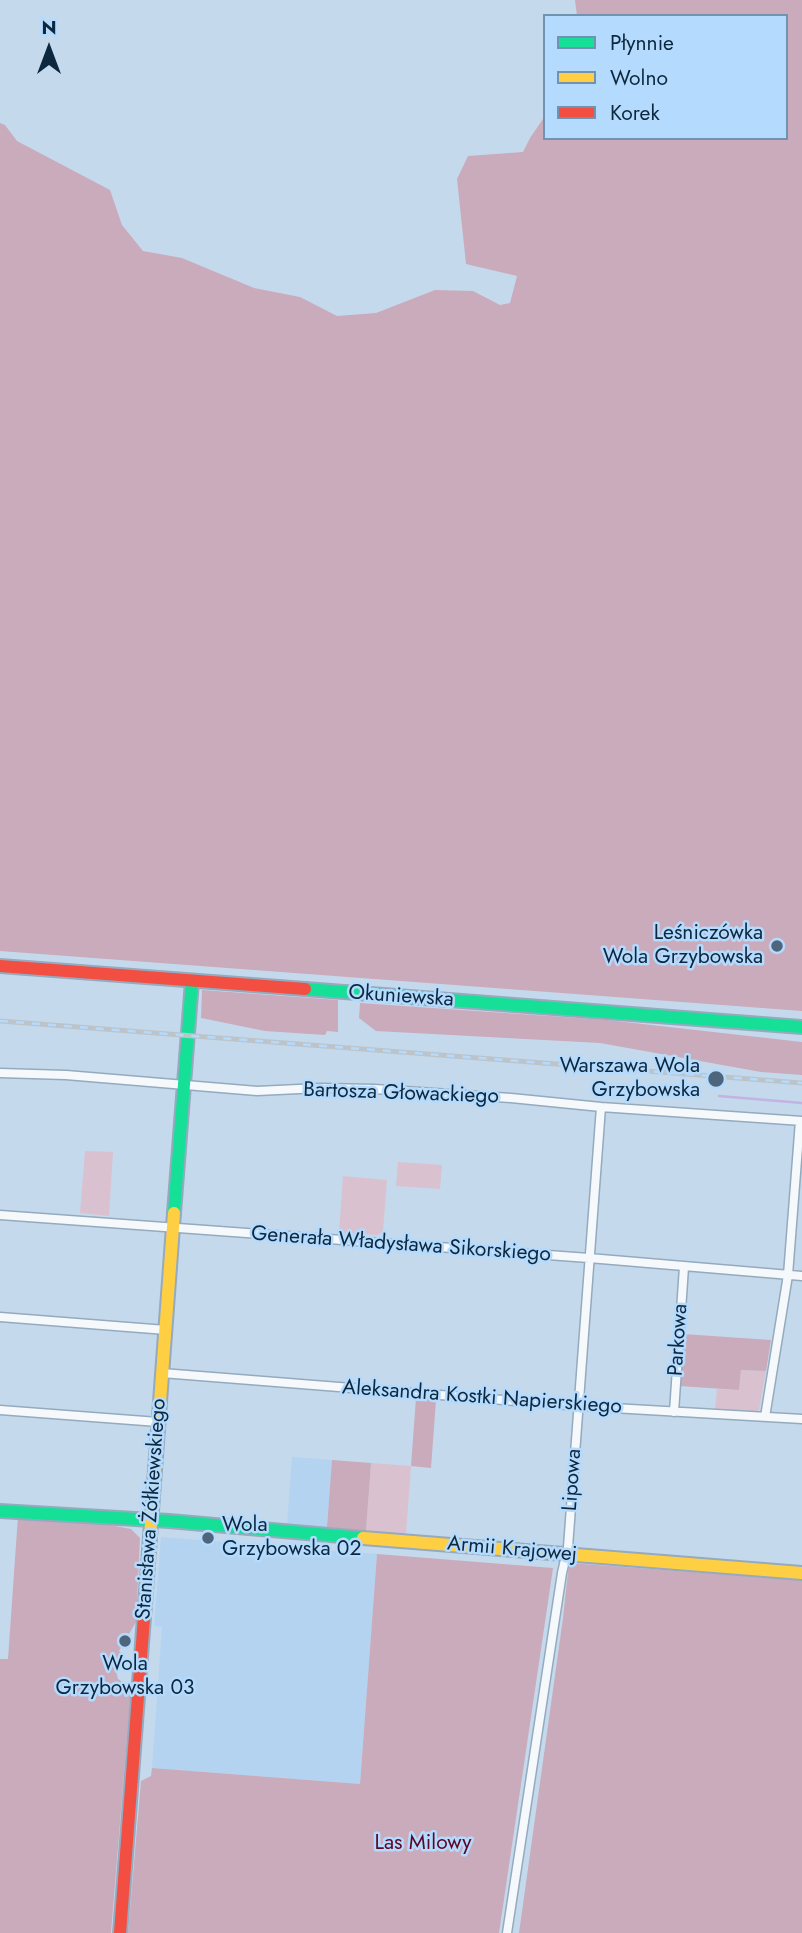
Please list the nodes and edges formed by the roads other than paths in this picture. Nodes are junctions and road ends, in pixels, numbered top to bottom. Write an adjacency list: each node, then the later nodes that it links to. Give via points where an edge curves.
1 (0, 966): 2 (street, Okuniewska)
2 (192, 981): 3 (street, Okuniewska); 5 (street, Stanisława Żółkiewskiego)
3 (802, 1027)
4 (0, 1073): 5 (street, Bartosza Głowackiego)
5 (184, 1086): 6 (street, Bartosza Głowackiego, via 257,1091 374,1089); 9 (street, Stanisława Żółkiewskiego)
6 (601, 1107): 7 (street, Bartosza Głowackiego); 10 (street, Lipowa)
7 (801, 1121): 12 (street)
8 (0, 1215): 9 (street, Generała Władysława Sikorskiego)
9 (173, 1228): 10 (street, Generała Władysława Sikorskiego); 15 (street, Stanisława Żółkiewskiego)
10 (589, 1258): 11 (street, Generała Władysława Sikorskiego); 17 (street, Lipowa)
11 (684, 1267): 12 (street, Generała Władysława Sikorskiego); 19 (street, Parkowa)
12 (788, 1275): 13 (street, Generała Władysława Sikorskiego); 20 (street)
13 (802, 1276)
14 (0, 1317): 15 (street)
15 (166, 1330): 16 (street, Stanisława Żółkiewskiego)
16 (162, 1373): 17 (street, Aleksandra Kostki Napierskiego); 22 (street, Stanisława Żółkiewskiego)
17 (579, 1406): 19 (street, Aleksandra Kostki Napierskiego); 25 (street, Lipowa)
18 (0, 1410): 22 (street)
19 (674, 1412): 20 (street, Aleksandra Kostki Napierskiego)
20 (765, 1417): 21 (street, Aleksandra Kostki Napierskiego)
21 (802, 1419)
22 (158, 1422): 24 (street, Stanisława Żółkiewskiego)
23 (0, 1511): 24 (street, Armii Krajowej)
24 (150, 1523): 25 (street, Armii Krajowej); 27 (street, Stanisława Żółkiewskiego)
25 (566, 1555): 26 (street, Armii Krajowej); 28 (street, Lipowa)
26 (802, 1573)
27 (120, 1933)
28 (507, 1933)

